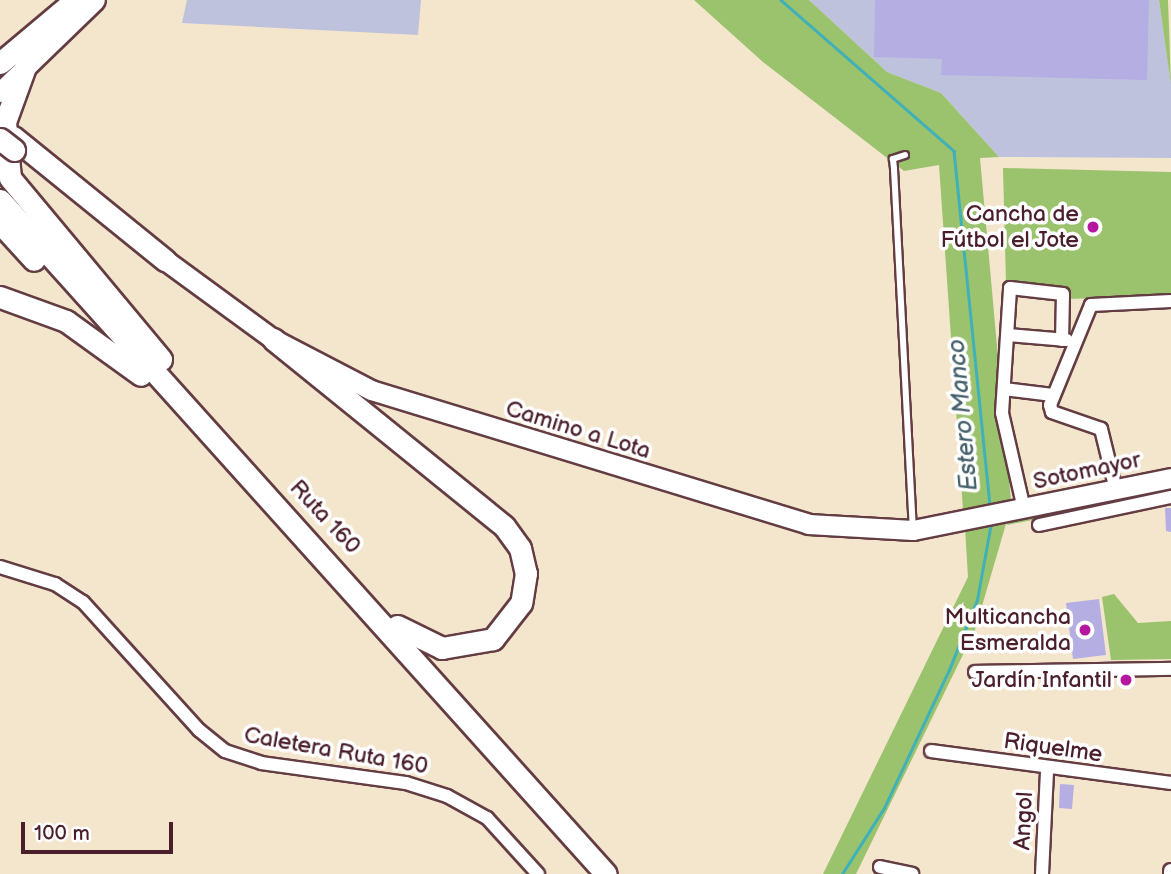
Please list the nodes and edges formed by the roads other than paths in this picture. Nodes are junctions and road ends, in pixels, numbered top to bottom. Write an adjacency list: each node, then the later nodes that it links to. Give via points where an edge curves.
1 (75, 0): 3 (highway)
2 (95, 0): 4 (main road)
3 (0, 62)
4 (25, 67): 5 (main road); 20 (highway, via 3,134 15,189 139,331)
5 (0, 92)
6 (7, 138): 10 (highway)
7 (905, 155): 26 (lane, via 893,159)
8 (0, 200): 20 (highway, Ruta 160)
9 (0, 223): 17 (highway, Ruta 160)
10 (165, 260): 14 (main road, Camino a Lota)
11 (0, 297): 17 (highway, via 51,313)
12 (1171, 301): 16 (street, via 1091,305)
13 (1008, 335): 15 (street); 15 (street, via 1010,288 1063,294); 18 (street)
14 (273, 339): 26 (main road, Camino a Lota, via 397,400 782,517 846,530); 28 (highway, via 504,526 523,556 526,582 517,612 500,634 478,645 432,645)
15 (1062, 340): 16 (street)
16 (1076, 341): 19 (street)
17 (141, 375): 36 (highway, Ruta 160)
18 (1004, 389): 19 (street); 24 (street, via 1002,413)
19 (1053, 395): 22 (street, via 1052,412 1101,429)
20 (205, 427): 28 (highway, Ruta 160)
21 (1171, 478): 22 (main road, Sotomayor)
22 (1116, 490): 24 (main road, Sotomayor)
23 (1171, 497): 25 (street, Sotomayor)
24 (1018, 510): 26 (main road, Camino a Lota)
25 (1039, 525)
26 (913, 530)
27 (0, 567): 35 (street, Caletera Ruta 160, via 55,584 83,601 199,730 225,751 261,763 406,783 447,796 486,818)
28 (373, 609): 37 (highway, Ruta 160)
29 (1171, 669): 30 (street)
30 (975, 672)
31 (931, 751): 32 (street, Riquelme)
32 (1047, 770): 33 (street, Riquelme); 39 (street, Angol)
33 (1171, 783)
34 (880, 867): 38 (street)
35 (538, 874)
36 (589, 874)
37 (606, 874)
38 (912, 874)
39 (1042, 874)

